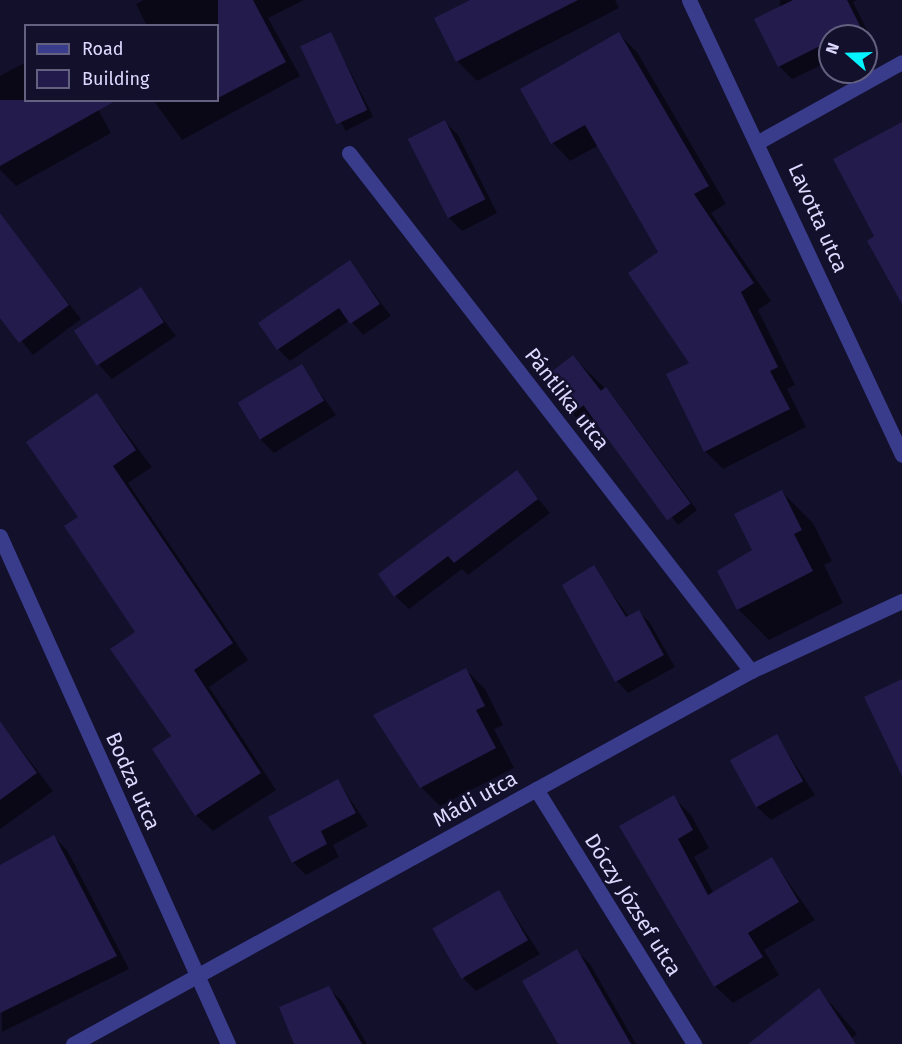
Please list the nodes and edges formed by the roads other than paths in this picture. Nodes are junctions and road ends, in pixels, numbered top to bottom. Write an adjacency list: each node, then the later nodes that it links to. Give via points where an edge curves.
1 (689, 0): 3 (street, Lavotta utca)
2 (902, 62): 3 (street)
3 (760, 141): 5 (street, Lavotta utca)
4 (349, 153): 8 (street, Pántlika utca)
5 (902, 455)
6 (0, 536): 10 (street, Bodza utca)
7 (902, 601): 8 (street, Mádi utca)
8 (751, 671): 9 (street, Mádi utca)
9 (536, 789): 10 (street, Mádi utca); 13 (street, Dóczy József utca)
10 (197, 976): 11 (street, Mádi utca); 12 (street, Bodza utca)
11 (74, 1044)
12 (228, 1044)
13 (694, 1044)

